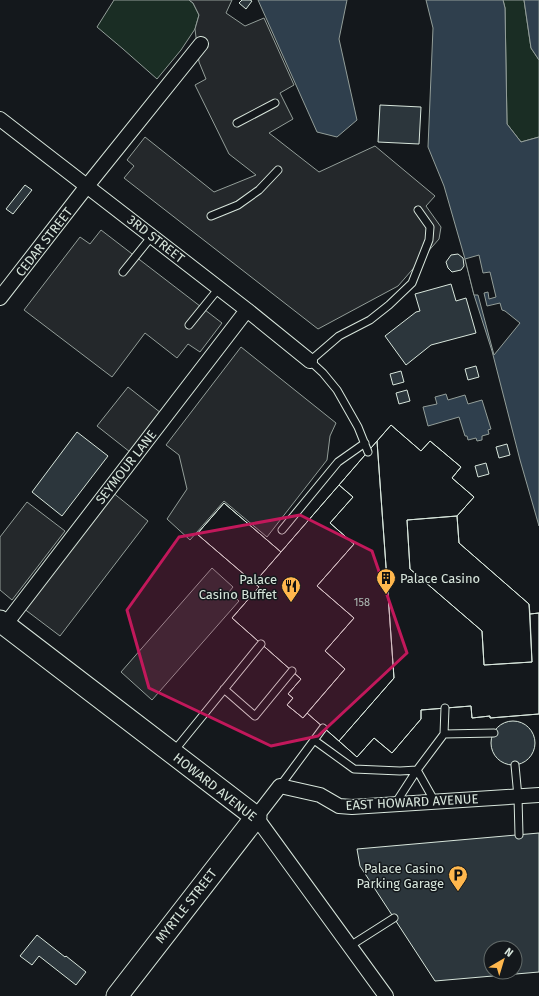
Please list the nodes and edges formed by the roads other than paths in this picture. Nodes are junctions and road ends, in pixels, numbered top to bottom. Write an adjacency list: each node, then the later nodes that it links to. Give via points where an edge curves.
1 (201, 44): 6 (street, CEDAR STREET)
2 (275, 103): 4 (lane)
3 (0, 119): 6 (street, 3RD STREET)
4 (237, 123)
5 (278, 170): 8 (lane, via 259,190 238,205)
6 (87, 186): 9 (street, 3RD STREET); 12 (street, CEDAR STREET)
7 (418, 210): 15 (lane, via 430,227 430,240 412,283 370,320 339,336)
8 (211, 216)
9 (152, 236): 10 (lane); 11 (street, 3RD STREET)
10 (123, 272)
11 (219, 288): 13 (street, 3RD STREET); 14 (lane)
12 (0, 298)
13 (247, 310): 15 (street, 3RD STREET); 19 (street, SEYMOUR LANE)
14 (189, 325)
15 (310, 361): 16 (lane, via 337,390)
16 (365, 443): 17 (lane); 18 (lane, via 338,462)
17 (368, 452)
18 (282, 530)
19 (2, 623): 28 (main road, HOWARD AVENUE)
20 (261, 644): 22 (lane)
21 (292, 670): 22 (lane, via 255,716)
22 (224, 689): 28 (lane)
23 (445, 708): 26 (lane)
24 (323, 728): 27 (lane)
25 (494, 733): 26 (lane)
26 (444, 734): 30 (lane)
27 (314, 740): 30 (lane, via 354,768 400,772); 31 (lane)
28 (172, 752): 36 (main road, HOWARD AVENUE)
29 (515, 765): 33 (lane)
30 (417, 770): 34 (lane); 35 (lane)
31 (280, 786): 35 (street, EAST HOWARD AVENUE, via 320,795 339,806); 36 (street)
32 (539, 795): 33 (street, EAST HOWARD AVENUE)
33 (518, 797): 34 (street, EAST HOWARD AVENUE); 37 (lane)
34 (435, 802): 35 (street, EAST HOWARD AVENUE)
35 (395, 804)
36 (256, 817): 39 (street, HOWARD AVENUE); 40 (main road, MYRTLE STREET)
37 (519, 835)
38 (394, 918): 39 (lane)
39 (350, 946): 41 (street, HOWARD AVENUE)
40 (116, 996)
41 (386, 996)

